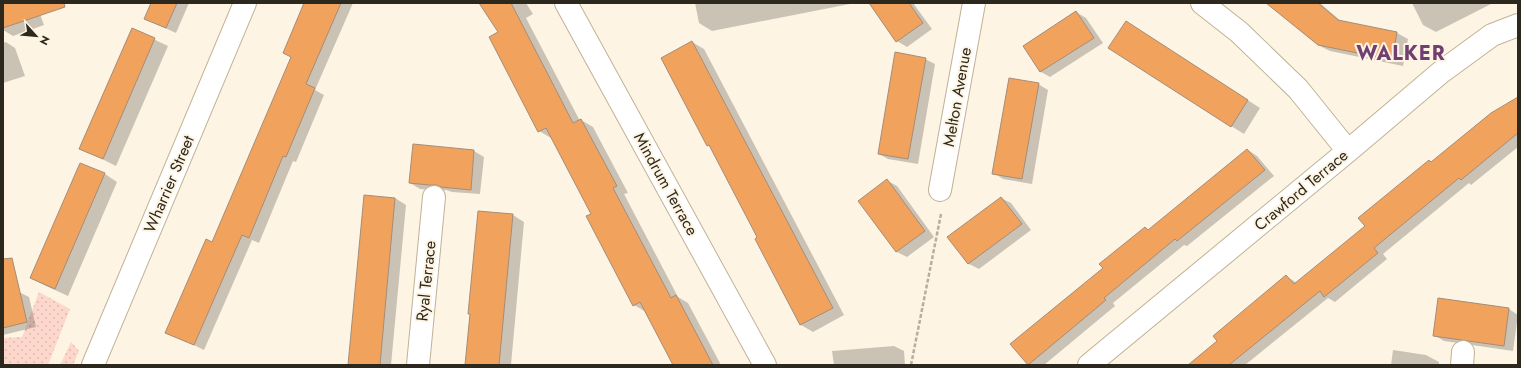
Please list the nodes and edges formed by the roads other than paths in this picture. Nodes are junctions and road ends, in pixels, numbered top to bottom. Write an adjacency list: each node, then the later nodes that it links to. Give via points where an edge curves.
1 (245, 3): 9 (street, Wharrier Street)
2 (566, 3): 11 (street, Mindrum Terrace)
3 (974, 3): 7 (street, Melton Avenue)
4 (1202, 3): 6 (street, via 1239,32 1298,89)
5 (1518, 25): 6 (street, Crawford Terrace, via 1492,36 1440,73)
6 (1348, 151): 12 (street, Crawford Terrace)
7 (940, 190)
8 (434, 197): 10 (street, Ryal Terrace)
9 (93, 365)
10 (418, 365)
11 (765, 365)
12 (1089, 365)

